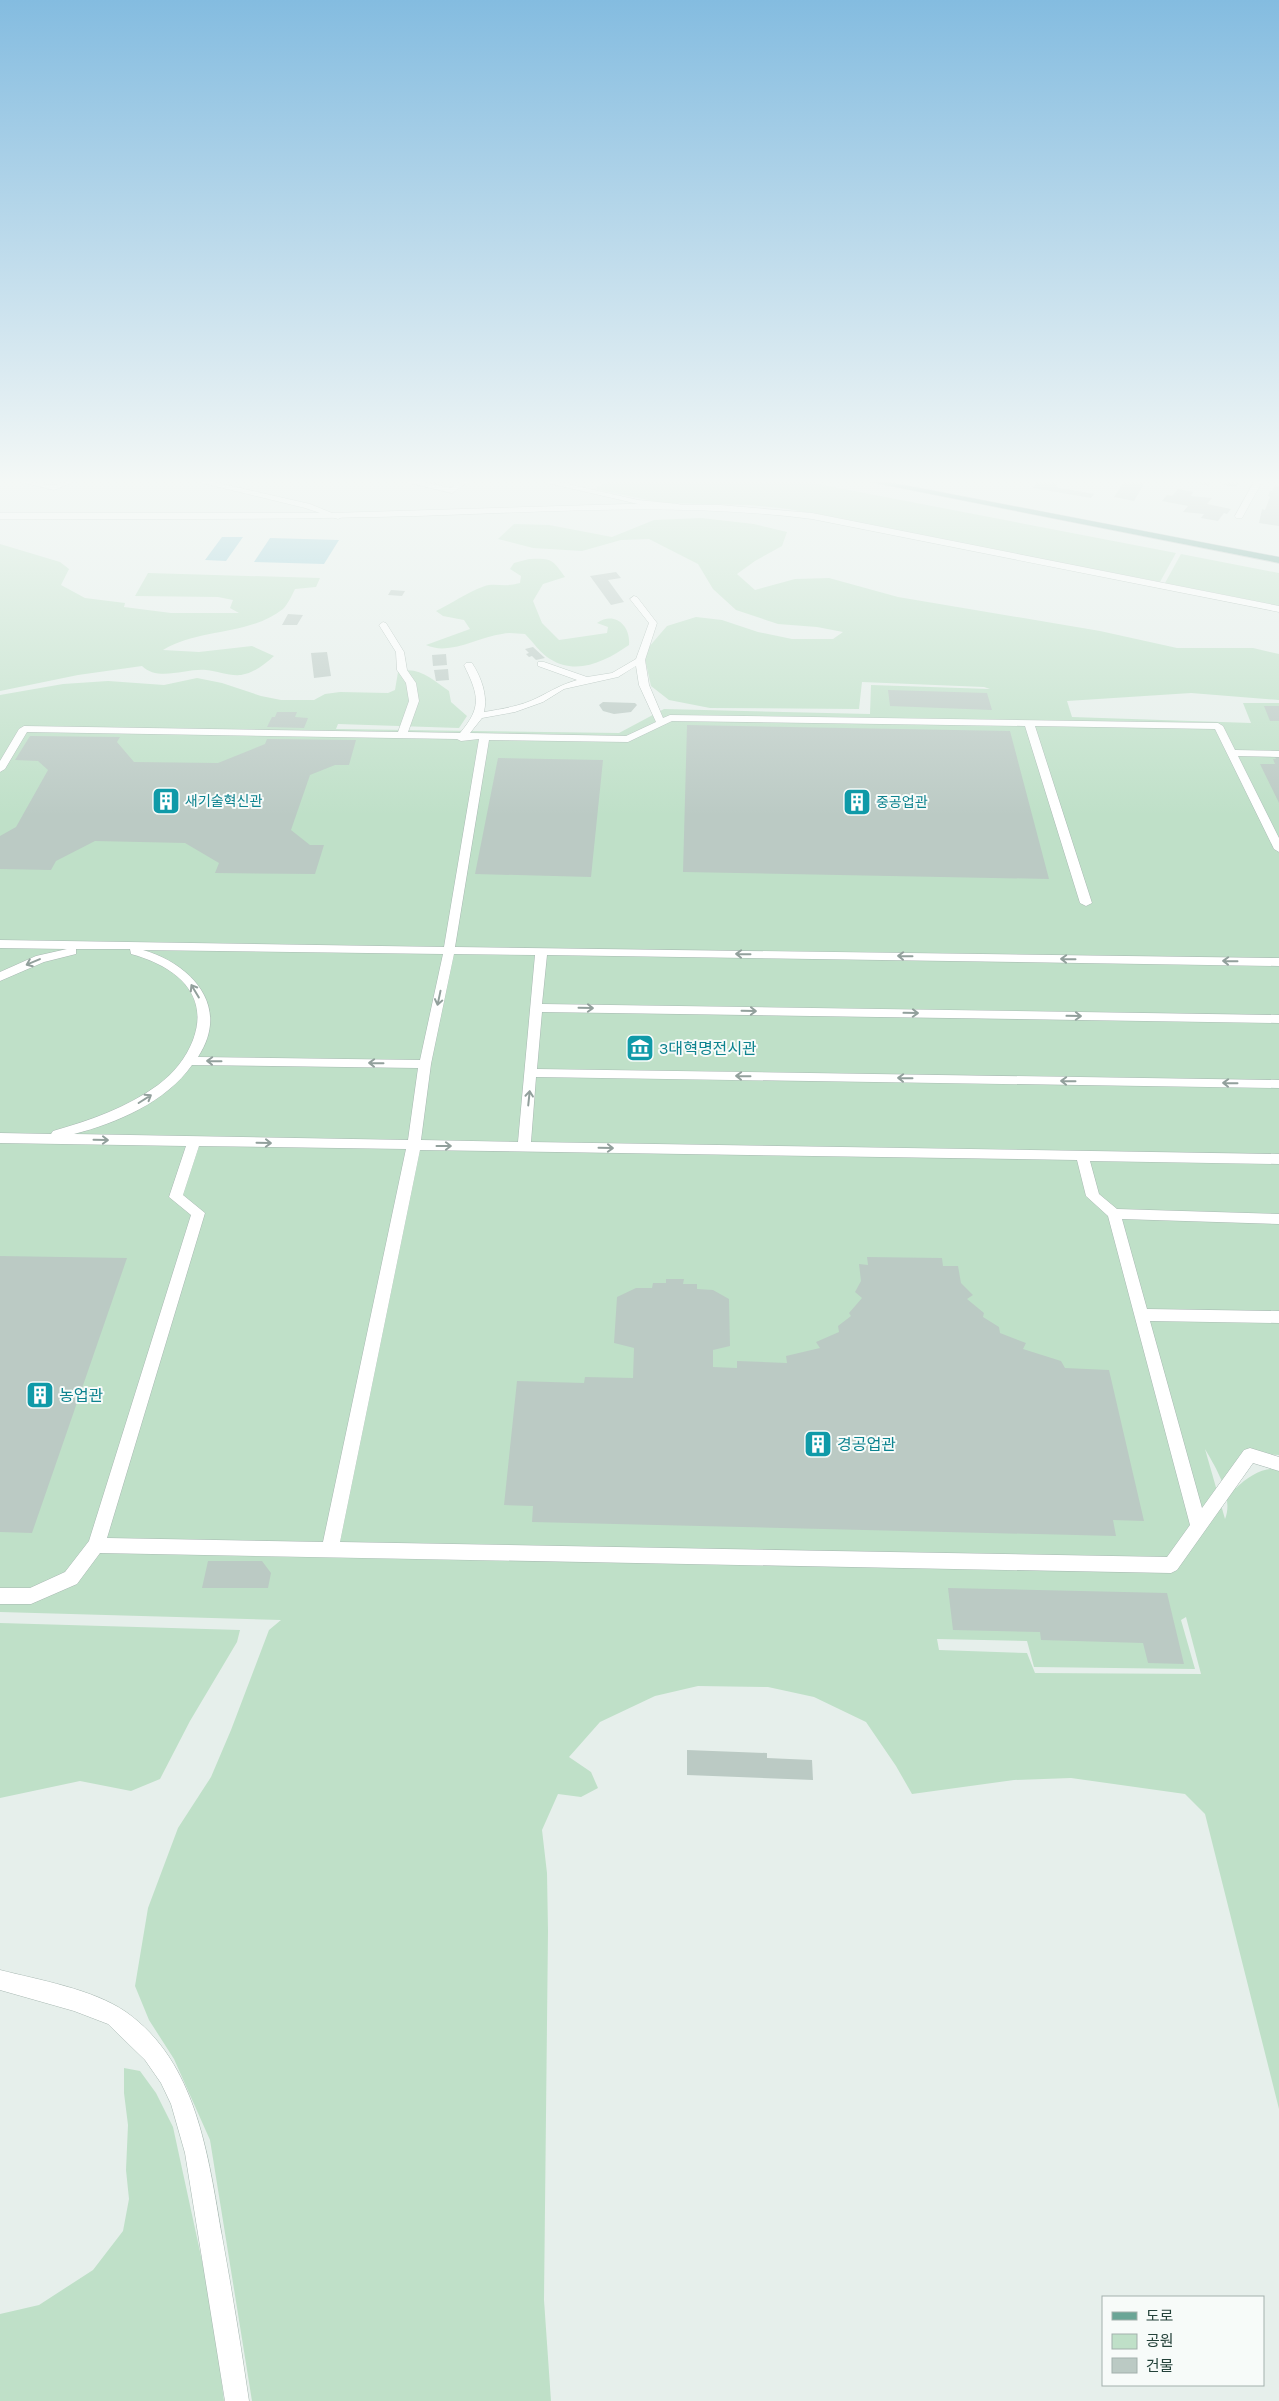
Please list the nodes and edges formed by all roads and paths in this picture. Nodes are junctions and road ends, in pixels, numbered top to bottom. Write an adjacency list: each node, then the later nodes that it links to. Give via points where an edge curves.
1 (1198, 592): 3 (street)
2 (634, 599): 5 (lane, via 653,623)
3 (1279, 608)
4 (383, 625): 12 (lane, via 394,638 402,670 411,683 414,701)
5 (640, 660): 8 (lane, via 615,675); 10 (lane, via 644,685)
6 (541, 664): 8 (lane)
7 (469, 665): 9 (lane, via 477,679 481,703)
8 (586, 680): 9 (lane, via 561,687 540,700 512,710)
9 (478, 716): 13 (lane)
10 (660, 723): 11 (lane, via 670,718); 14 (lane, via 628,740)
11 (1029, 724): 15 (lane, via 1218,726); 19 (lane)
12 (402, 736): 13 (lane); 17 (lane, via 24,729)
13 (461, 738): 14 (lane)
14 (484, 738): 22 (lane)
15 (1232, 753): 16 (lane); 18 (lane)
16 (1279, 754)
17 (0, 769)
18 (1279, 849)
19 (1086, 902)
20 (0, 944): 21 (lane)
21 (105, 945): 22 (lane); 25 (lane, one-way to 25, via 57,954); 28 (lane, one-way to 21, via 202,1037 204,1024 204,1010 194,986 161,959)
22 (448, 951): 23 (lane); 29 (lane, one-way to 29)
23 (542, 952): 24 (lane, one-way to 23); 26 (lane)
24 (1279, 962)
25 (0, 976)
26 (537, 1008): 27 (lane, one-way to 27); 30 (lane)
27 (1279, 1019)
28 (190, 1060): 29 (lane, one-way to 28); 34 (lane, one-way to 28, via 54,1135 98,1123 157,1092)
29 (425, 1064): 36 (lane)
30 (531, 1073): 31 (lane, one-way to 30); 37 (lane, one-way to 30)
31 (1279, 1084)
32 (0, 1133): 34 (lane)
33 (0, 1138): 34 (lane)
34 (23, 1139): 35 (lane, one-way to 35)
35 (194, 1142): 36 (lane, one-way to 36); 46 (lane, via 176,1197 198,1212)
36 (414, 1145): 37 (lane, one-way to 37); 47 (lane)
37 (524, 1146): 38 (lane, one-way to 38)
38 (1082, 1156): 39 (lane); 40 (lane, via 1093,1196)
39 (1279, 1159)
40 (1114, 1214): 41 (lane); 42 (lane)
41 (1279, 1219)
42 (1142, 1315): 43 (lane); 45 (lane)
43 (1279, 1317)
44 (1279, 1464): 45 (lane, via 1250,1455)
45 (1199, 1527): 47 (lane, via 1172,1565)
46 (96, 1545): 47 (lane); 48 (lane, via 71,1578 31,1596)
47 (330, 1550)
48 (0, 1596)
49 (0, 1980): 50 (lane, via 70,1999 116,2017 162,2064 193,2134)
50 (237, 2401)

